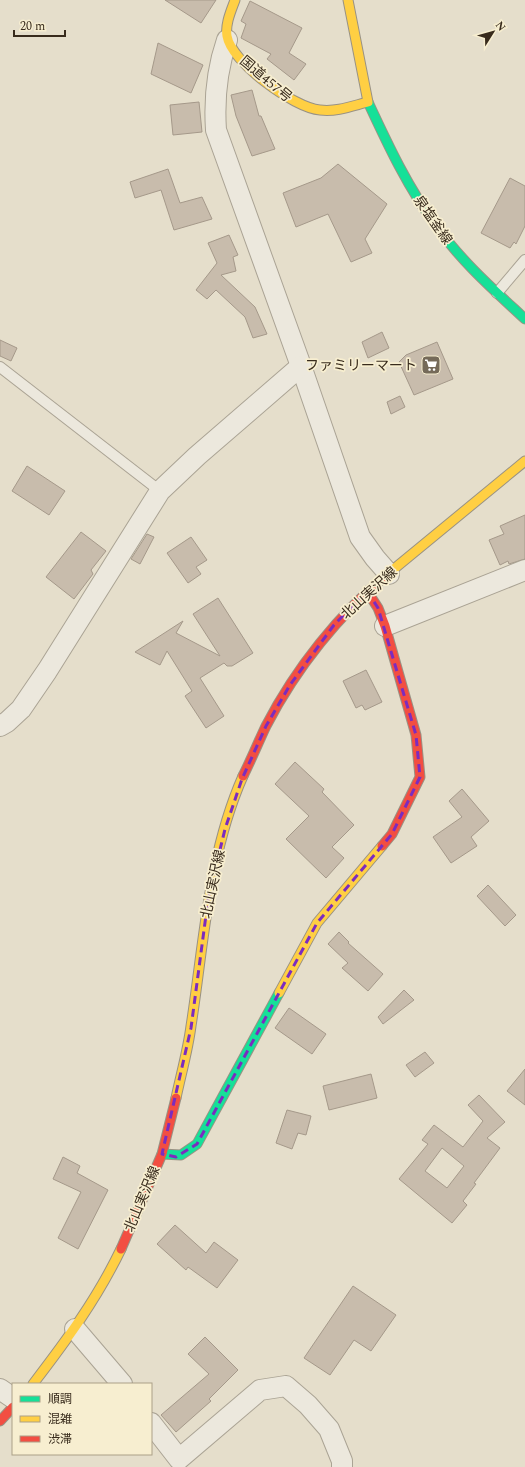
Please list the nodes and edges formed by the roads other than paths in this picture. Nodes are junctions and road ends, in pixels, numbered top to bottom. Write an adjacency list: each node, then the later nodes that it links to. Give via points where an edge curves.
1 (235, 0): 3 (main road, via 226,31)
2 (348, 0): 4 (main road)
3 (227, 40): 4 (main road, 国道457号, via 232,50 299,106 315,111 332,111); 8 (street, via 216,92 216,130)
4 (368, 102): 6 (main road, 泉塩釜線, via 400,170 424,208 450,244)
5 (525, 260): 6 (lane)
6 (497, 293): 7 (main road, 泉塩釜線)
7 (525, 319)
8 (301, 366): 11 (street); 13 (street, via 360,536)
9 (0, 367): 11 (lane)
10 (525, 461): 13 (main road, 北山実沢線)
11 (160, 491): 16 (street, via 47,671 21,709)
12 (525, 570): 15 (street)
13 (389, 574): 14 (main road, 北山実沢線)
14 (367, 591): 15 (main road, via 378,608); 17 (main road, 北山実沢線, via 334,625 290,684 266,726 242,779 225,829 208,900 190,1028)
15 (385, 626): 17 (main road, via 416,735 420,777 392,834 317,923 197,1144 190,1151 176,1157)
16 (0, 726)
17 (162, 1154): 18 (main road, 北山実沢線, via 106,1280)
18 (76, 1329): 19 (main road, 北山実沢線); 20 (street)
19 (34, 1383)
20 (121, 1383)
21 (0, 1389): 22 (street)
22 (12, 1397)
23 (12, 1408): 24 (main road)
24 (0, 1421)
25 (152, 1424): 26 (street, via 179,1460 260,1390 286,1386 308,1405 329,1429)
26 (342, 1467)

